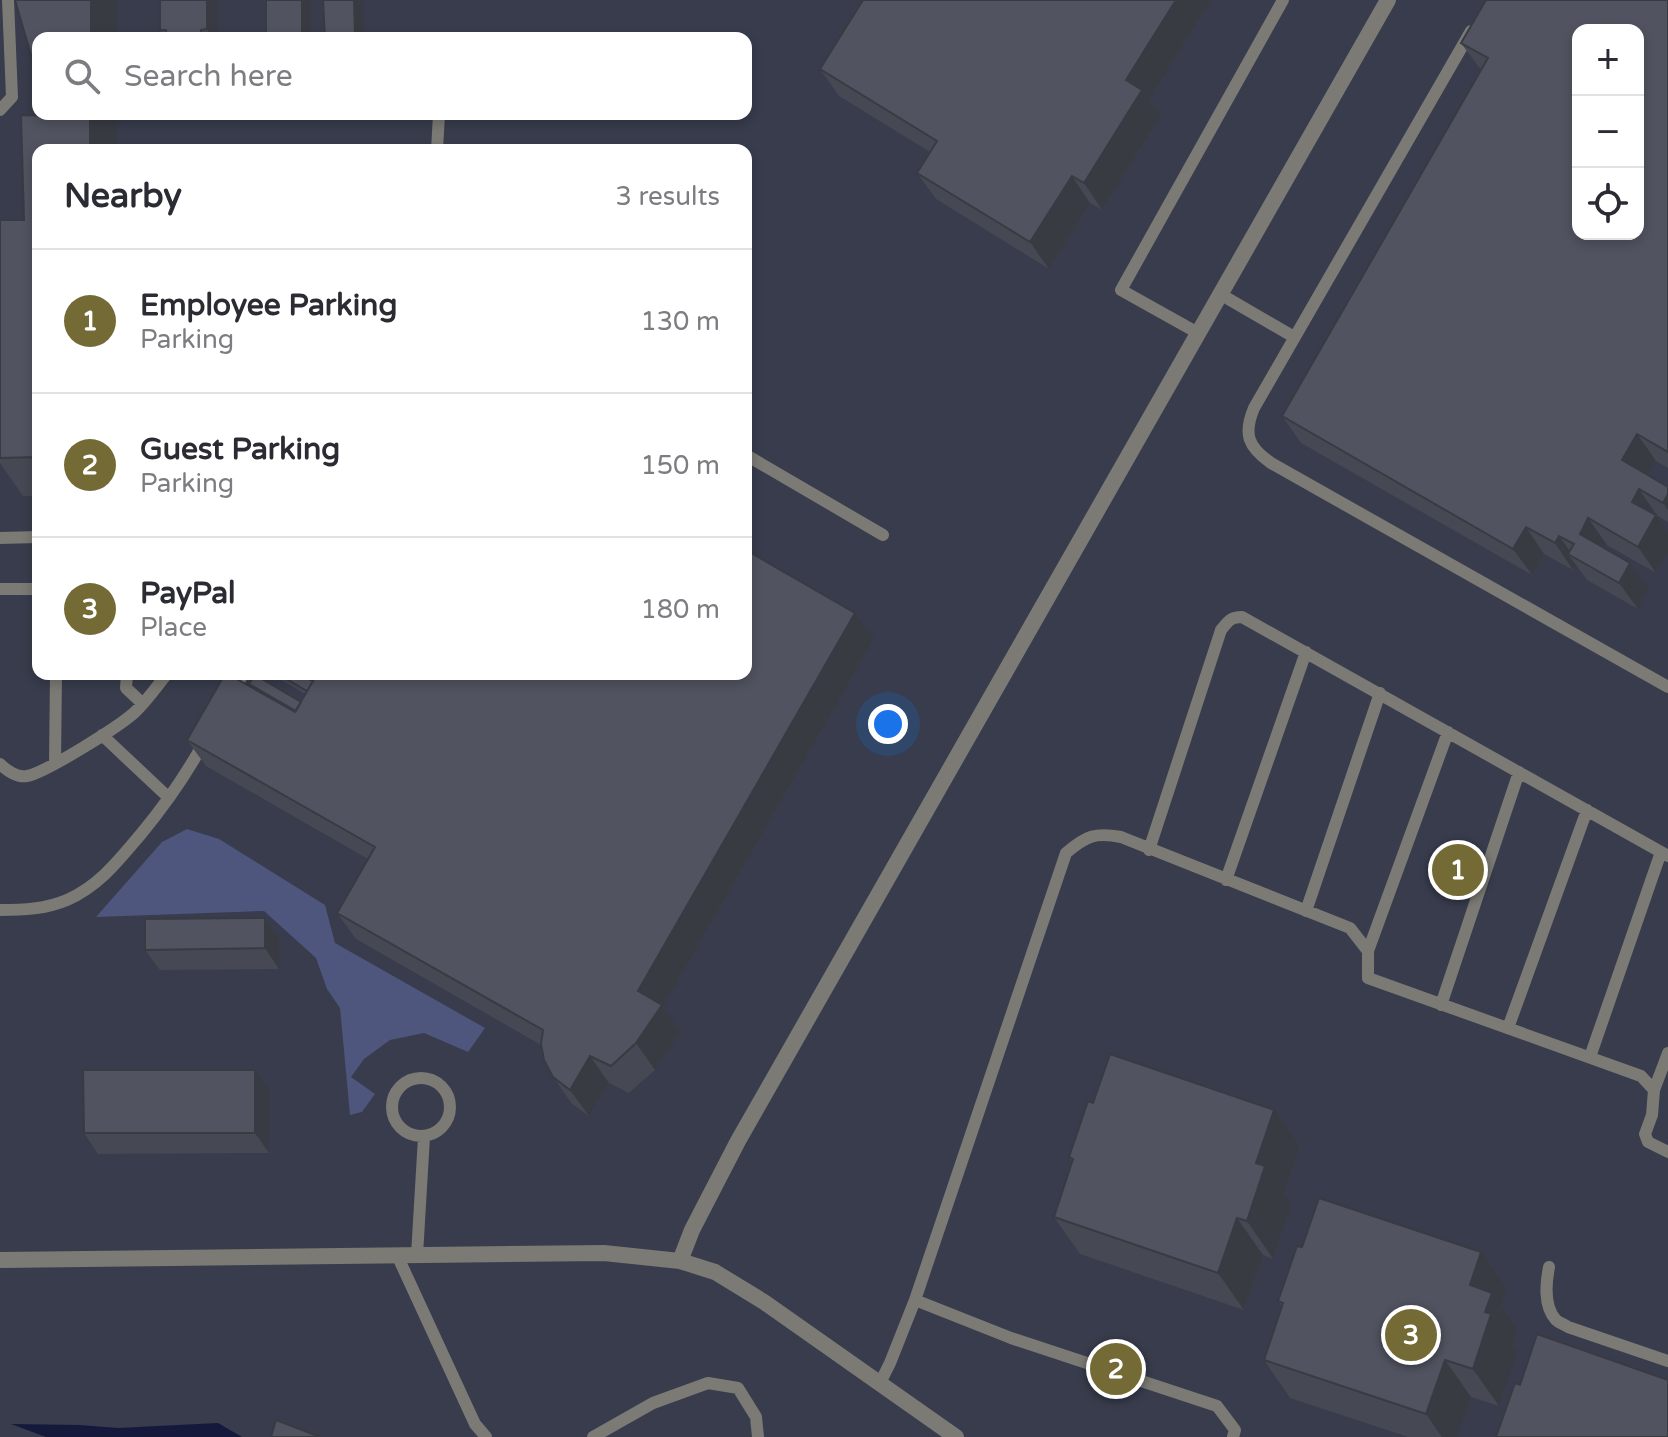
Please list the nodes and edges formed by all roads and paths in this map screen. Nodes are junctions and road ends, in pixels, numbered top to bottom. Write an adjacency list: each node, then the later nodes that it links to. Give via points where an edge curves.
1 (8, 0): 5 (lane, via 12,97)
2 (1283, 0): 9 (lane, via 1121,290)
3 (1388, 0): 8 (street)
4 (1481, 14): 10 (lane)
5 (0, 110)
6 (439, 120): 7 (lane)
7 (437, 144)
8 (1220, 294): 9 (street); 10 (lane)
9 (1198, 333): 50 (street, via 738,1141)
10 (1294, 337): 22 (lane, via 1248,423 1257,453)
11 (752, 459): 12 (lane)
12 (883, 535)
13 (32, 537): 14 (lane)
14 (0, 538)
15 (0, 589): 16 (lane)
16 (32, 589)
17 (1306, 652): 23 (lane); 34 (lane, via 1242,617 1227,621); 36 (lane)
18 (56, 680): 29 (lane)
19 (127, 680): 24 (lane, via 126,688)
20 (162, 680): 24 (lane)
21 (240, 680): 25 (lane)
22 (1668, 687)
23 (1380, 693): 27 (lane); 38 (lane)
24 (142, 703): 28 (lane)
25 (227, 703)
26 (212, 729): 32 (lane)
27 (1448, 732): 31 (lane); 39 (lane)
28 (102, 735): 29 (lane); 32 (lane)
29 (55, 763): 30 (lane, via 24,777)
30 (0, 764)
31 (1519, 772): 33 (lane); 40 (lane)
32 (169, 798): 37 (lane, via 107,874 86,890 38,909)
33 (1587, 810): 35 (lane); 41 (lane)
34 (1149, 850): 36 (lane); 52 (lane, via 1104,834 1082,840 1066,853)
35 (1664, 854): 43 (lane)
36 (1226, 880): 38 (lane)
37 (0, 910)
38 (1306, 911): 39 (lane, via 1350,928)
39 (1368, 951): 40 (lane, via 1368,978)
40 (1441, 1005): 41 (lane)
41 (1508, 1028): 43 (lane)
42 (1668, 1053): 44 (lane)
43 (1590, 1057): 44 (lane, via 1641,1076)
44 (1654, 1090): 46 (lane, via 1645,1134 1648,1142)
45 (424, 1137): 45 (lane, via 406,1134 393,1120 391,1101 400,1085 417,1077 435,1080 448,1094 450,1113 441,1129); 48 (lane)
46 (1668, 1152)
47 (397, 1255): 48 (street); 49 (street); 55 (lane, via 475,1424)
48 (417, 1255): 50 (street, via 604,1253)
49 (0, 1260)
50 (680, 1261): 54 (street, via 715,1272)
51 (1549, 1267): 53 (lane, via 1545,1289 1556,1319)
52 (915, 1300): 54 (lane); 59 (lane, via 1011,1338 1217,1406 1235,1430)
53 (1668, 1361)
54 (880, 1383): 58 (street)
55 (486, 1437)
56 (593, 1437): 57 (lane, via 653,1403 708,1383 738,1388 756,1417)
57 (758, 1437)
58 (956, 1437)
59 (1233, 1437)

